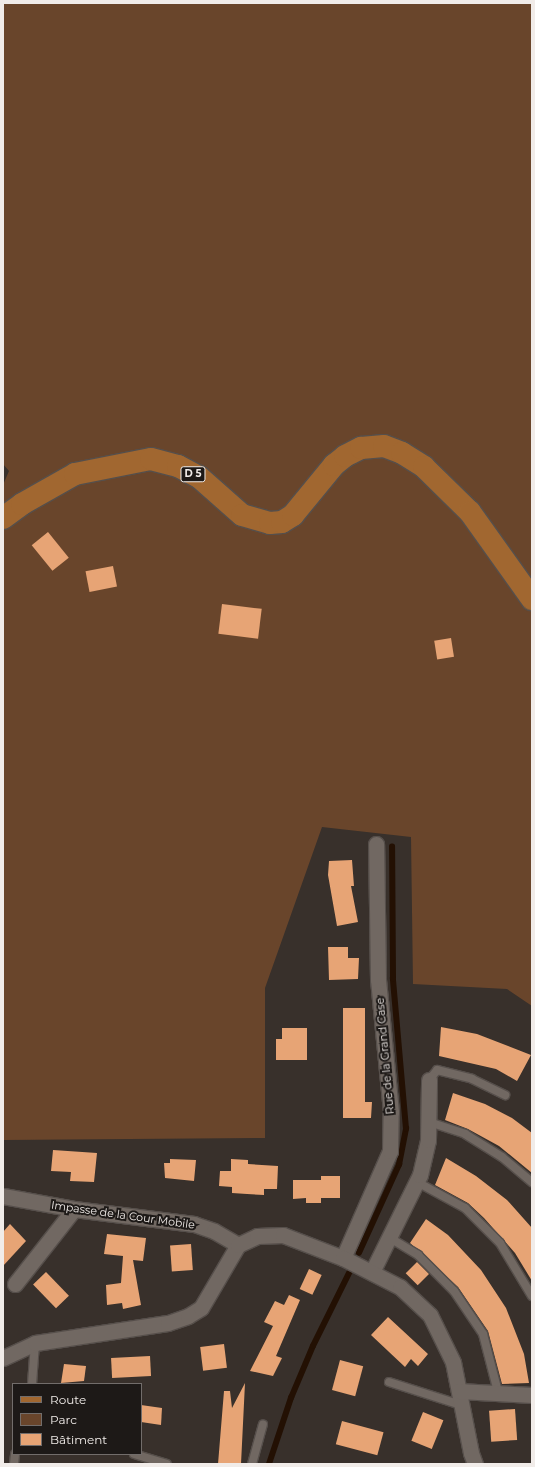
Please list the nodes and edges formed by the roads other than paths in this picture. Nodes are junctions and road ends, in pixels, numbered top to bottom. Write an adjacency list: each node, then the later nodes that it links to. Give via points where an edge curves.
1 (3, 518): 2 (main road, D 5, via 22,504 75,474 151,460 178,466 199,477 242,515 270,523 282,522 293,515 334,465 345,456 361,448 384,446 402,453 424,467 470,512)
2 (532, 599)
3 (376, 844): 13 (street, Rue de la Grand Case, via 378,980 391,1112 390,1151)
4 (429, 1080): 5 (lane, via 437,1070 472,1079); 6 (street)
5 (505, 1095)
6 (429, 1122): 7 (street, via 428,1140); 8 (lane, via 465,1134 502,1157)
7 (417, 1182): 11 (street); 16 (lane, via 465,1208 495,1238)
8 (532, 1182)
9 (3, 1196): 10 (street, Impasse de la Cour Mobile)
10 (74, 1208): 12 (street, Impasse de la Cour Mobile, via 194,1224 214,1230); 15 (street)
11 (390, 1238): 14 (street); 21 (lane, via 418,1255 454,1290 483,1334)
12 (238, 1245): 13 (street, via 256,1236 283,1235); 17 (street, via 201,1308 188,1316 168,1323)
13 (343, 1258): 14 (street)
14 (372, 1272): 23 (street, via 400,1287 430,1315 453,1362)
15 (16, 1284)
16 (532, 1296)
17 (34, 1343): 18 (street); 20 (lane)
18 (3, 1358)
19 (389, 1382): 23 (lane)
20 (32, 1383)
21 (498, 1392): 22 (street); 23 (street)
22 (532, 1396)
23 (460, 1398): 28 (street)
24 (263, 1424): 27 (lane)
25 (137, 1455): 26 (lane)
26 (167, 1464)
27 (252, 1464)
28 (475, 1464)

